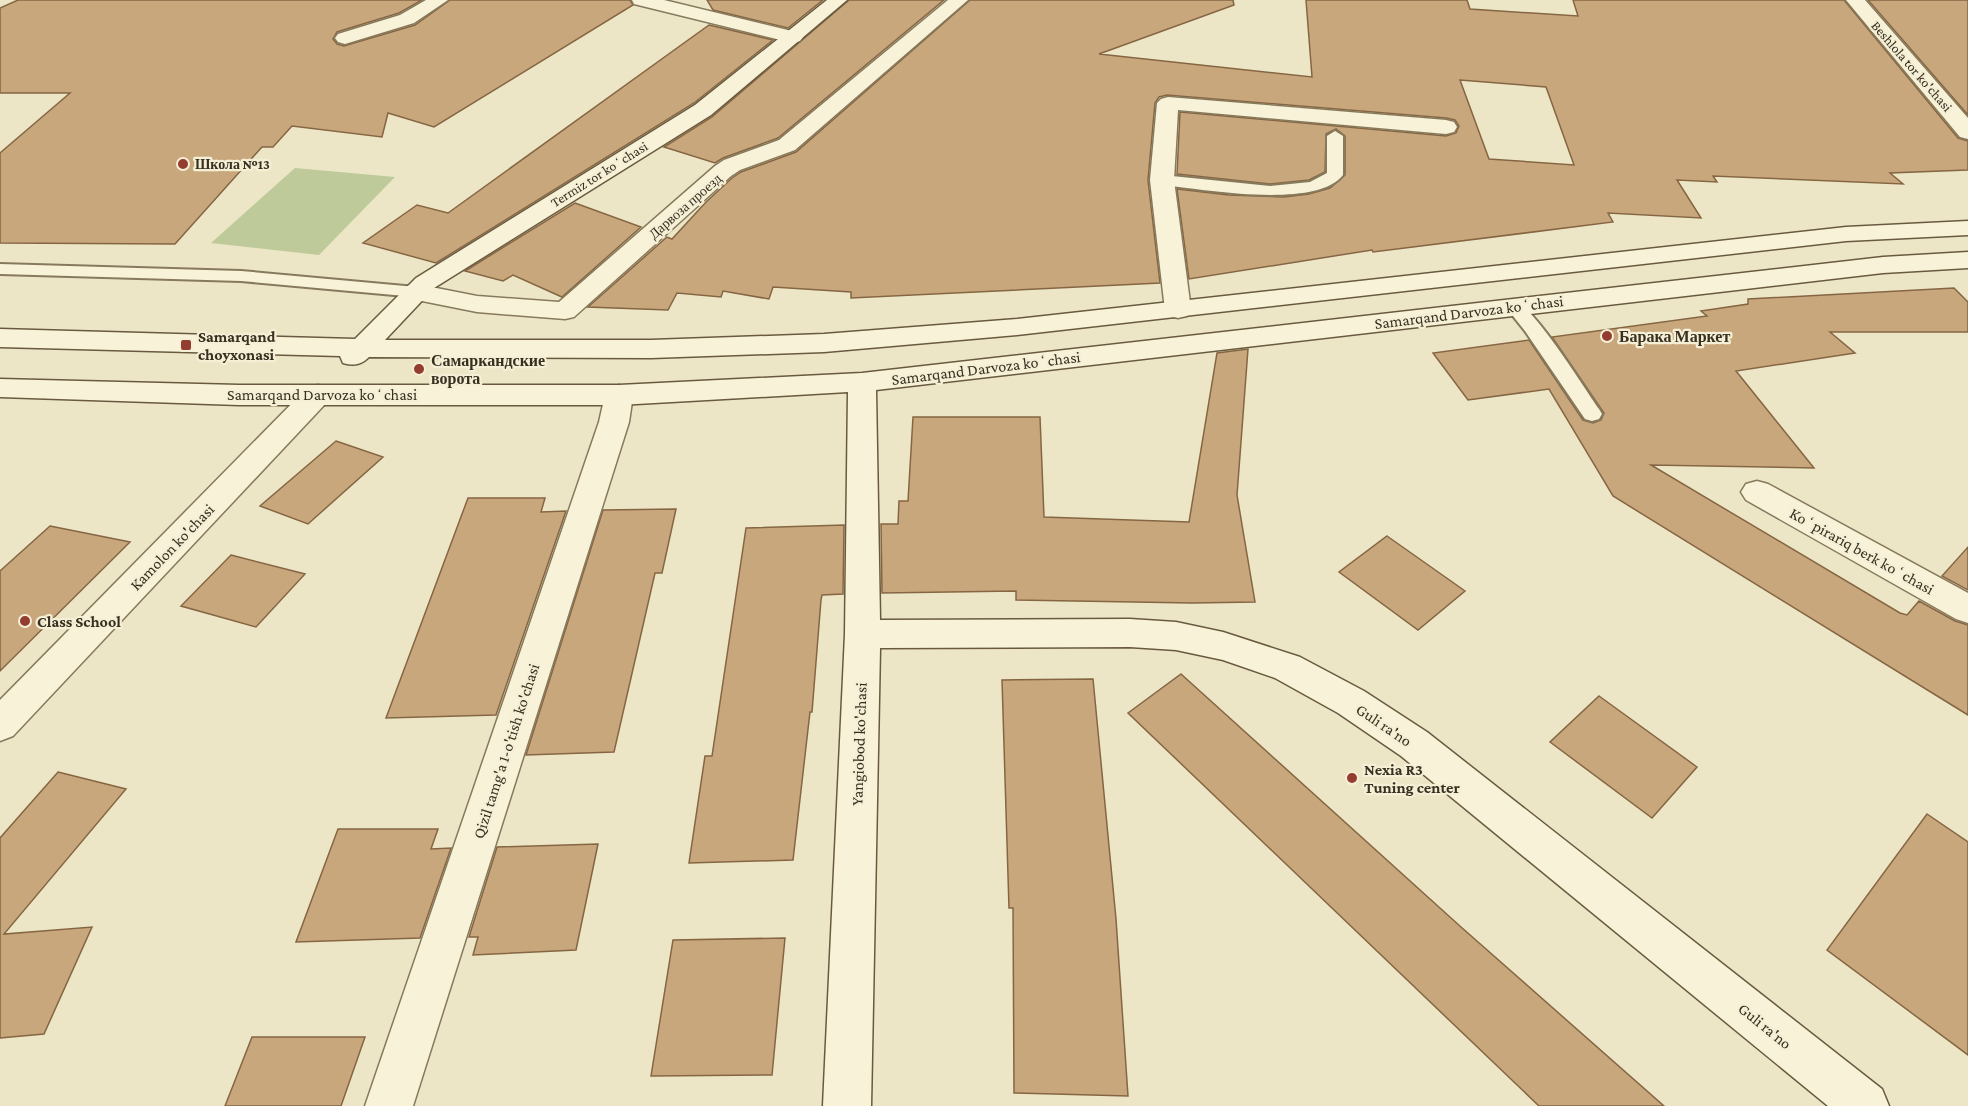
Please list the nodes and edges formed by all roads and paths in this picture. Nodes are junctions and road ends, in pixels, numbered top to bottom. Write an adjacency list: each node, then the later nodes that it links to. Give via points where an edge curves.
1 (439, 0): 7 (street, via 407,19)
2 (641, 0): 6 (street)
3 (838, 0): 6 (street, Termiz tor koʻchasi)
4 (959, 0): 15 (street, Дарвоза проезд, via 788,145 723,171 565,311 477,304)
5 (1855, 0): 9 (street, Beshlola tor ko'chasi)
6 (793, 37): 15 (street, Termiz tor koʻchasi, via 703,110)
7 (345, 38)
8 (1446, 127): 11 (street, via 1168,103)
9 (1968, 132)
10 (1335, 136): 11 (lane, via 1335,175 1314,186 1270,191)
11 (1162, 180): 17 (street)
12 (1968, 228): 17 (street, Samarqand Darvoza koʻchasi, via 1846,234)
13 (1968, 260): 16 (street, Samarqand Darvoza koʻchasi)
14 (0, 269): 15 (lane, via 241,276)
15 (416, 292): 19 (street, Termiz tor koʻchasi)
16 (1514, 306): 20 (street, Samarqand Darvoza koʻchasi); 24 (lane)
17 (1178, 310): 19 (street, Samarqand Darvoza koʻchasi, via 824,343 639,349)
18 (0, 338): 19 (street, Samarqand Darvoza koʻchasi)
19 (361, 348): 22 (street, Kamolon ko'chasi)
20 (862, 382): 23 (street, Samarqand Darvoza koʻchasi); 27 (street, Yangiobod ko'chasi)
21 (0, 388): 22 (street, Samarqand Darvoza koʻchasi)
22 (318, 394): 23 (street, Samarqand Darvoza koʻchasi); 28 (street, Kamolon ko'chasi)
23 (620, 395): 29 (street, Qizil tamg'a 1-o'tish ko'chasi)
24 (1592, 414)
25 (1757, 492): 26 (street, Koʻpirariq berk koʻchasi)
26 (1968, 609)
27 (863, 634): 30 (street, Yangiobod ko'chasi); 31 (street, Guli ra'no, via 1164,635 1223,646 1287,668 1351,702 1414,744)
28 (0, 725)
29 (389, 1106)
30 (847, 1106)
31 (1865, 1106)

